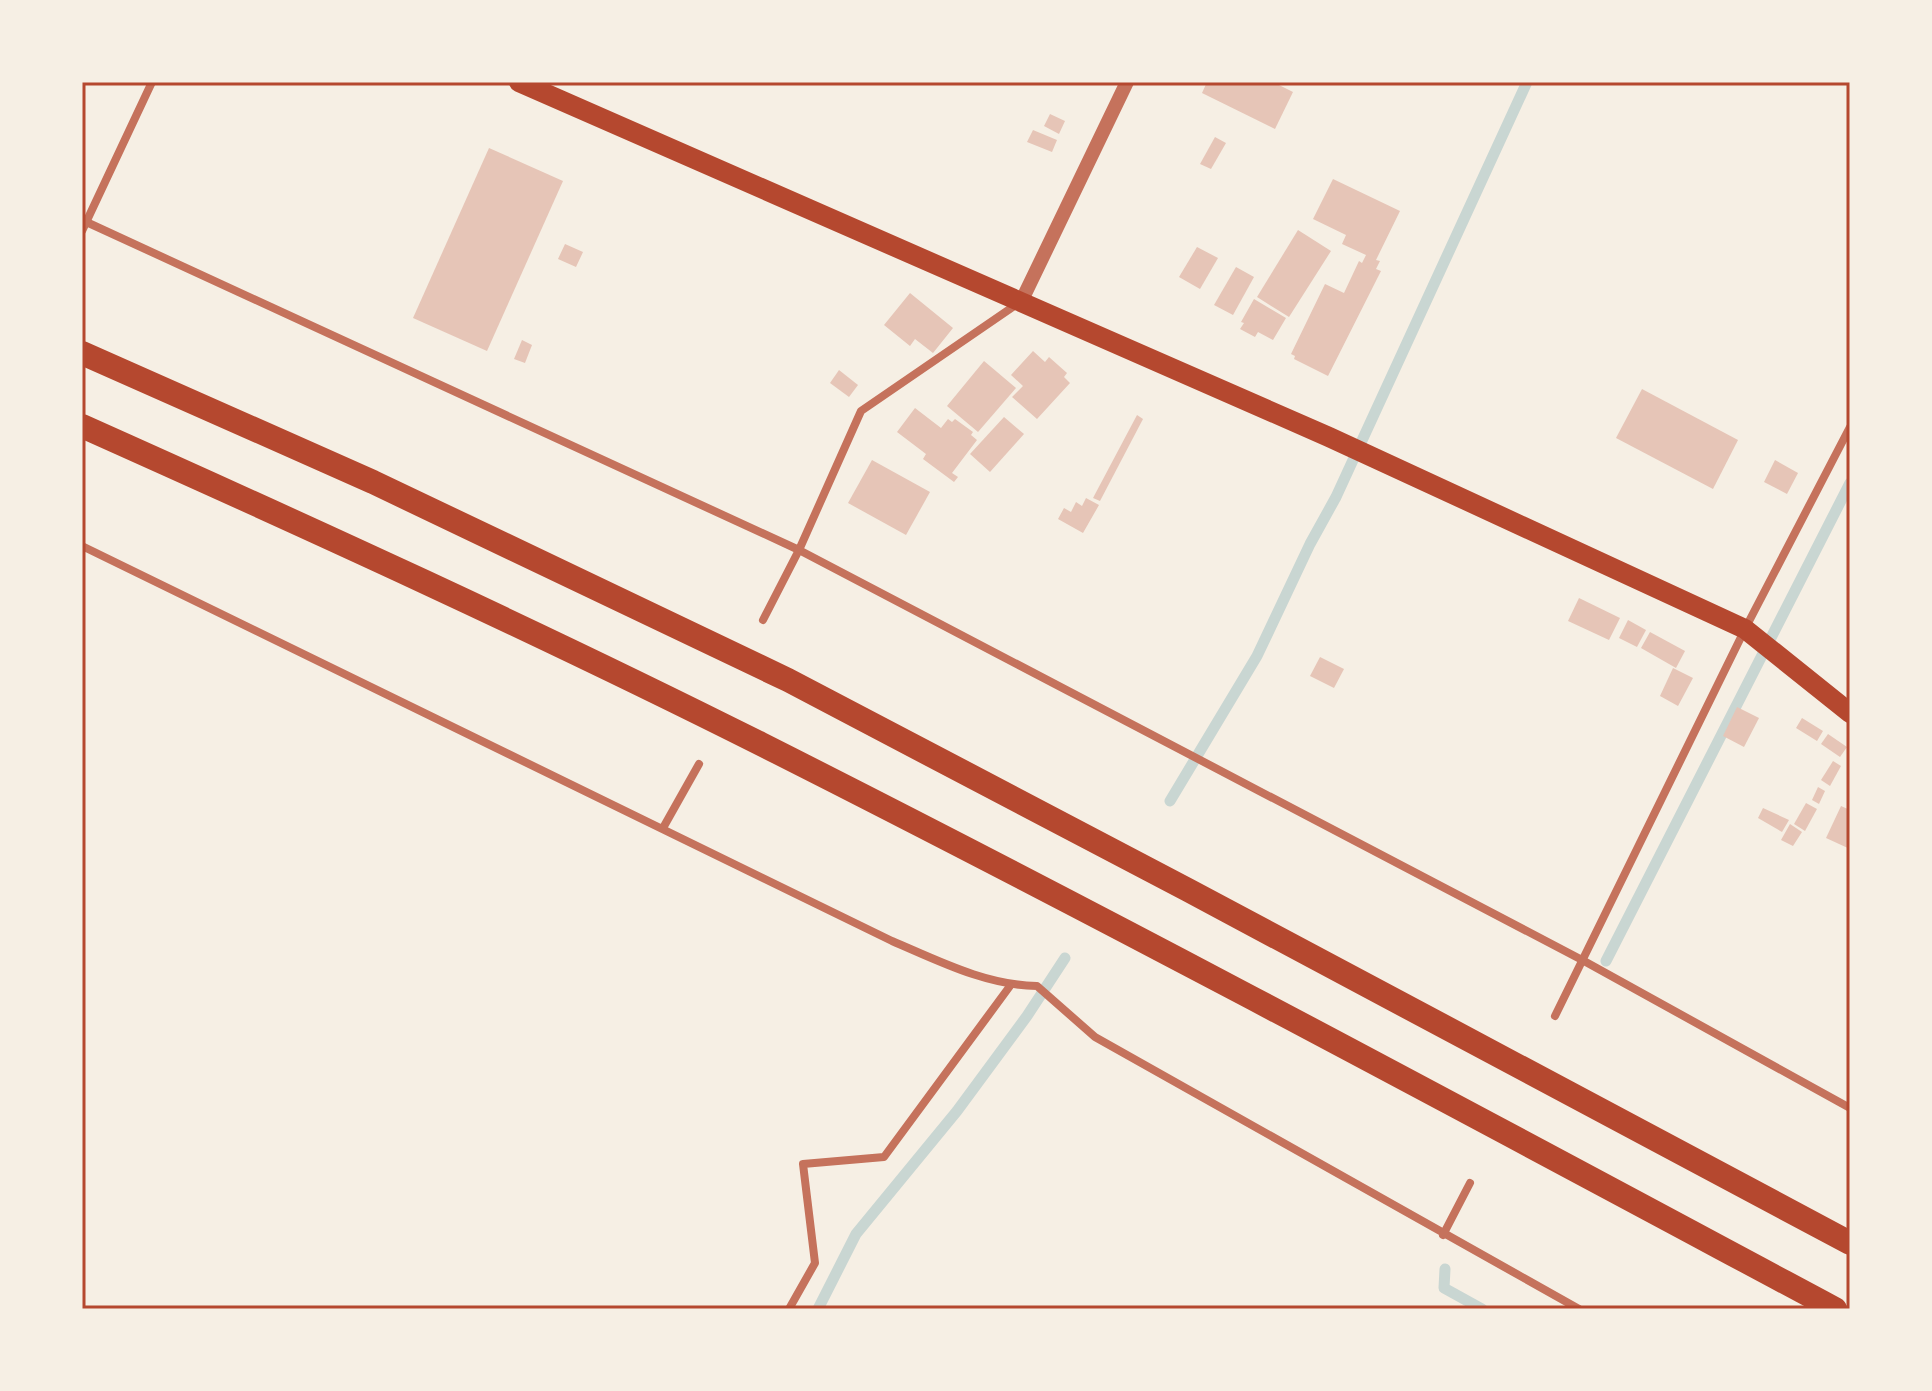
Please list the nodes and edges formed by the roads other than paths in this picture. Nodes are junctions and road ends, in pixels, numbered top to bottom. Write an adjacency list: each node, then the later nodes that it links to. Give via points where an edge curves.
1 (152, 82): 4 (street)
2 (519, 82): 5 (main road)
3 (1127, 82): 5 (street)
4 (83, 224): 10 (street)
5 (1022, 300): 10 (street, via 861,411); 12 (main road)
6 (82, 353): 22 (highway, via 373,482 788,680)
7 (82, 426): 25 (highway, via 344,543 757,742 1172,955)
8 (1850, 427): 12 (street)
9 (82, 546): 15 (street)
10 (799, 550): 11 (street); 16 (street)
11 (763, 620)
12 (1745, 629): 13 (main road); 16 (street)
13 (1850, 713)
14 (699, 764): 15 (street)
15 (663, 828): 17 (street, via 892,941)
16 (1584, 961): 18 (street); 19 (street)
17 (1010, 986): 21 (street, via 1037,986 1095,1037); 23 (street, via 884,1157 803,1164 815,1263)
18 (1555, 1016)
19 (1850, 1108)
20 (1470, 1183): 21 (street)
21 (1443, 1235): 24 (street)
22 (1850, 1243)
23 (789, 1309)
24 (1579, 1309)
25 (1835, 1309)

